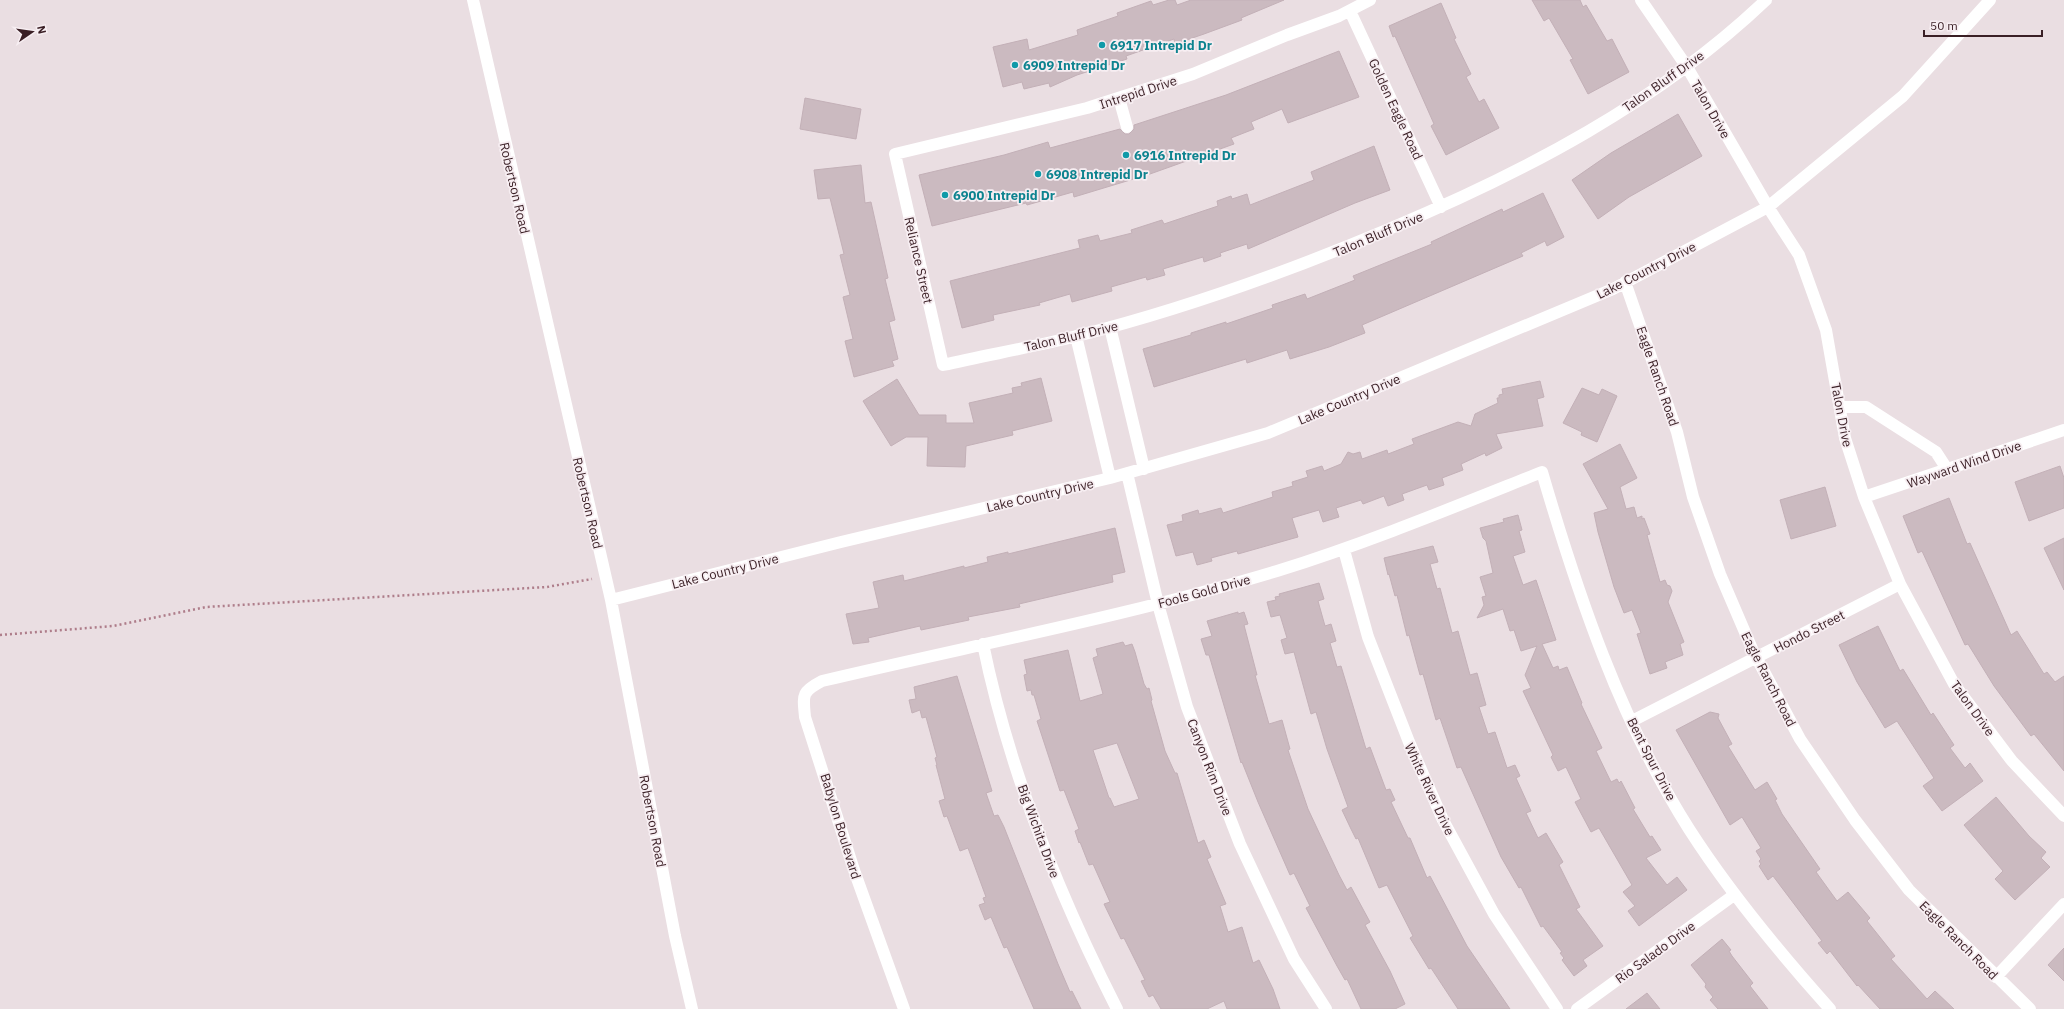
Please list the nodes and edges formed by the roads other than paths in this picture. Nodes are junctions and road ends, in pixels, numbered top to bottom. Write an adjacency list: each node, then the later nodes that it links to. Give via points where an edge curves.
1 (472, 0): 27 (street, Robertson Road)
2 (1370, 0): 6 (street, Intrepid Drive)
3 (1641, 0): 7 (street, Talon Drive)
4 (1766, 0): 7 (street, Talon Bluff Drive)
5 (1990, 0): 12 (street, Lake Country Drive, via 1903,96)
6 (1350, 11): 8 (street, Intrepid Drive, via 1192,74); 11 (street, Golden Eagle Road)
7 (1686, 67): 11 (street, Talon Bluff Drive, via 1567,145); 12 (street, Talon Drive)
8 (1119, 98): 9 (street); 10 (street, Intrepid Drive, via 1088,108)
9 (1127, 128)
10 (896, 154): 16 (street, Reliance Street)
11 (1441, 207): 14 (street, Talon Bluff Drive, via 1324,257 1199,302)
12 (1768, 207): 13 (street, Lake Country Drive); 17 (street, Talon Drive, via 1799,255 1813,290 1826,330)
13 (1625, 282): 19 (street, Lake Country Drive, via 1268,433); 30 (street, Eagle Ranch Road, via 1678,432 1692,497 1720,574)
14 (1110, 327): 15 (street, Talon Bluff Drive); 19 (street)
15 (1076, 336): 16 (street, Talon Bluff Drive); 23 (street)
16 (943, 365)
17 (1840, 407): 20 (street, via 1866,407 1936,452); 24 (street, Talon Drive, via 1845,438)
18 (2064, 430): 20 (street, Wayward Wind Drive)
19 (1144, 469): 22 (street, Lake Country Drive)
20 (1948, 469): 24 (street, Wayward Wind Drive)
21 (1542, 472): 25 (street, Fools Gold Drive); 32 (street, Bent Spur Drive, via 1602,653)
22 (1127, 473): 23 (street, Lake Country Drive); 28 (street, Canyon Rim Drive)
23 (1110, 478): 27 (street, Lake Country Drive)
24 (1864, 497): 26 (street, Talon Drive)
25 (1344, 550): 28 (street, Fools Gold Drive); 41 (street, White River Drive, via 1368,637 1408,742 1443,820 1494,914)
26 (1900, 584): 30 (street, Hondo Street); 33 (street, Talon Drive, via 1954,684 2012,761)
27 (611, 600): 37 (street, Robertson Road, via 675,936)
28 (1158, 604): 29 (street, Fools Gold Drive); 40 (street, Canyon Rim Drive, via 1187,708 1240,844 1294,959)
29 (983, 644): 31 (street, Fools Gold Drive); 39 (street, Big Wichita Drive, via 992,687 1022,786 1058,882 1089,954)
30 (1756, 657): 32 (street, Hondo Street); 36 (street, Eagle Ranch Road, via 1800,739 1855,820 1909,890)
31 (855, 673): 38 (street, Babylon Boulevard, via 822,681 808,688 803,698 805,717 855,873)
32 (1632, 721): 34 (street, Bent Spur Drive, via 1661,780 1689,828)
33 (2064, 816)
34 (1734, 895): 42 (street, Rio Salado Drive); 43 (street, Bent Spur Drive, via 1796,972)
35 (2064, 904): 36 (street)
36 (1996, 977): 44 (street, Eagle Ranch Road)
37 (692, 1009)
38 (904, 1009)
39 (1117, 1009)
40 (1326, 1009)
41 (1557, 1009)
42 (1577, 1009)
43 (1830, 1009)
44 (2030, 1009)

